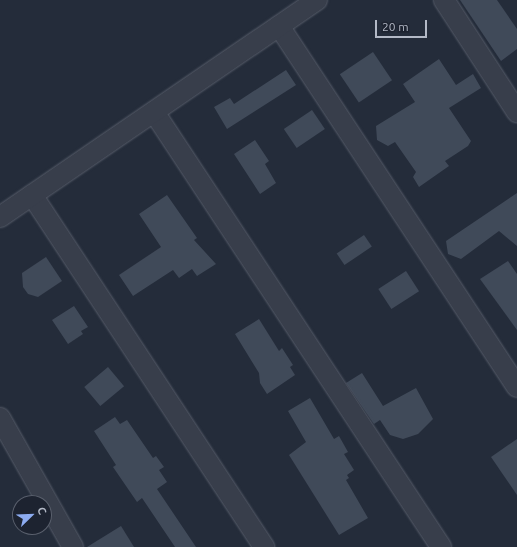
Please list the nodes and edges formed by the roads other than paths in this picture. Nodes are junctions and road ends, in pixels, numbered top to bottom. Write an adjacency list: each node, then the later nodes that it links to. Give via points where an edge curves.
1 (317, 0): 3 (street)
2 (444, 0): 5 (street)
3 (279, 26): 4 (street); 8 (street)
4 (154, 112): 6 (street); 12 (street)
5 (517, 112)
6 (32, 195): 7 (street); 11 (street)
7 (0, 216)
8 (517, 387)
9 (0, 418): 10 (street)
10 (73, 547)
11 (264, 547)
12 (441, 547)

